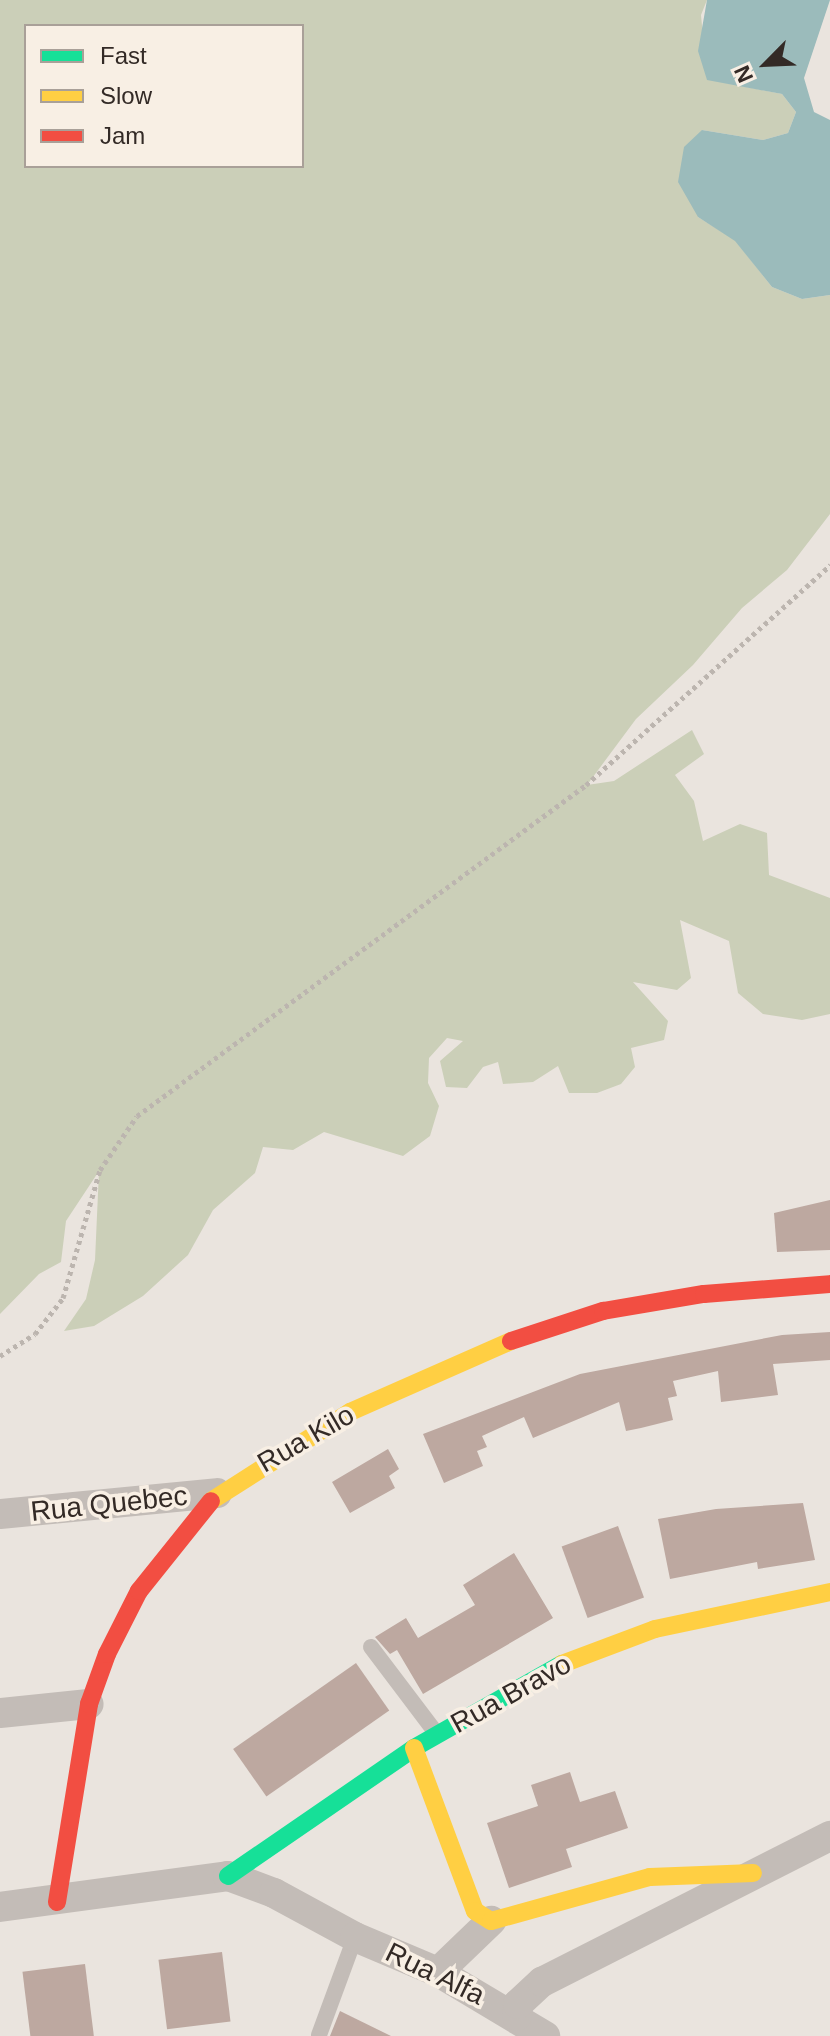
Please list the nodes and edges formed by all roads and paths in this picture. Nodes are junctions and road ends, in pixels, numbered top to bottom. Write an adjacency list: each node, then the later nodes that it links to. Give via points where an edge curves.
1 (830, 565): 3 (path, via 586,785 137,1116 100,1170 63,1298 35,1334)
2 (830, 1284): 4 (street, Rua Kilo, via 704,1294 618,1309 512,1340 350,1412)
3 (0, 1356)
4 (217, 1493): 5 (street, Rua Quebec); 8 (street, Rua Kilo, via 139,1591)
5 (0, 1514)
6 (830, 1592): 10 (street, Rua Bravo, via 655,1629 566,1662)
7 (371, 1647): 10 (lane)
8 (89, 1704): 9 (street); 15 (street, Rua Kilo)
9 (0, 1713)
10 (437, 1735): 11 (street, Rua Bravo)
11 (414, 1748): 14 (street, Rua Bravo); 17 (street, via 475,1911)
12 (830, 1836): 13 (street, Rua Alfa)
13 (753, 1873): 17 (street, via 650,1877); 20 (street, Rua Alfa, via 542,1982 518,2004)
14 (228, 1876): 15 (street, Rua Alfa); 18 (street, Rua Alfa, via 274,1893)
15 (57, 1902): 16 (street, Rua Alfa)
16 (0, 1907)
17 (491, 1921): 19 (street)
18 (355, 1937): 19 (street, Rua Alfa); 21 (lane)
19 (438, 1972): 20 (street, Rua Alfa)
20 (509, 2026): 22 (street)
21 (319, 2035)
22 (545, 2036)

